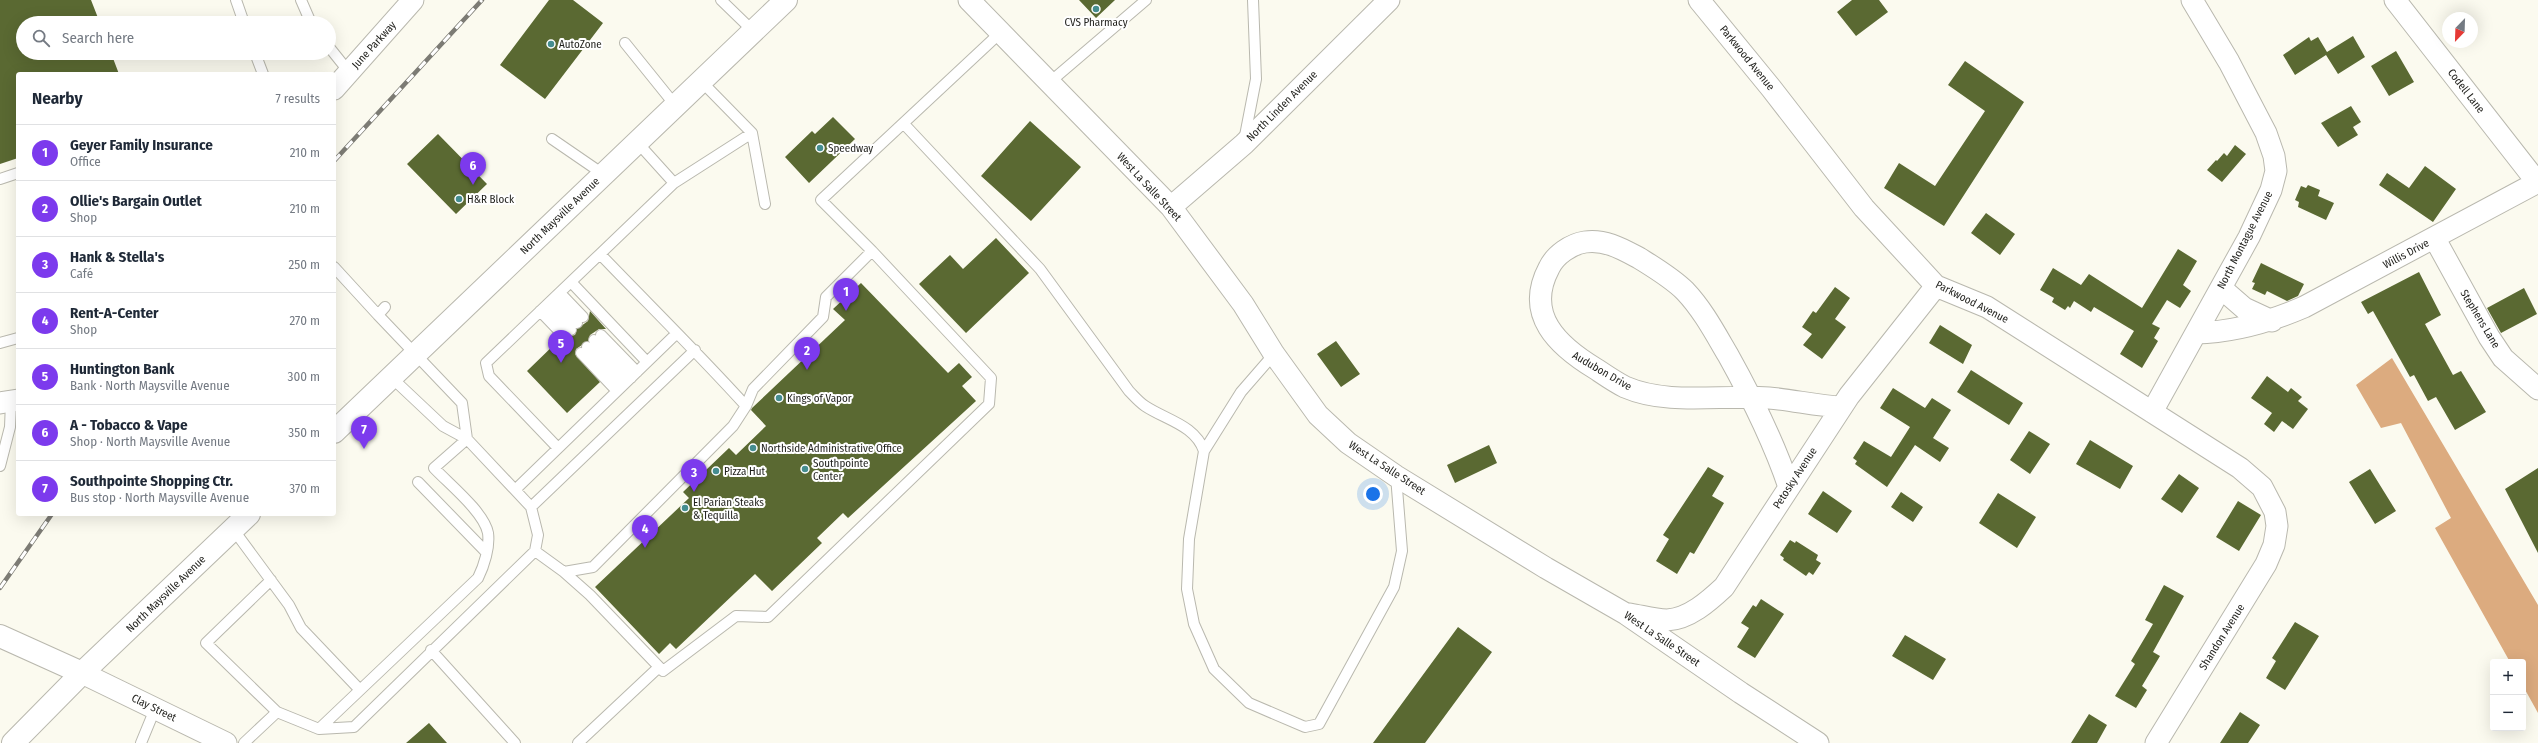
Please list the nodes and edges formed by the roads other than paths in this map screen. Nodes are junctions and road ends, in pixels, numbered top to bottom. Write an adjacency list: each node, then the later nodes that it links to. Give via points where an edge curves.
1 (236, 0): 13 (lane)
2 (301, 0): 14 (lane)
3 (414, 0): 21 (street, June Parkway)
4 (721, 0): 15 (lane)
5 (786, 0): 15 (main road, North Maysville Avenue)
6 (969, 0): 16 (street, West La Salle Street)
7 (1146, 0): 23 (lane)
8 (1253, 0): 30 (lane, via 1256,79)
9 (1389, 0): 30 (street, North Linden Avenue)
10 (1698, 0): 43 (street, Parkwood Avenue, via 1864,208)
11 (2192, 0): 44 (street, North Montague Avenue, via 2229,62 2266,133 2276,171 2271,190)
12 (2395, 0): 34 (street, Codell Lane)
13 (242, 16)
14 (308, 16)
15 (753, 31): 22 (main road, North Maysville Avenue)
16 (1001, 32): 23 (street, West La Salle Street); 26 (lane)
17 (625, 43): 25 (lane)
18 (336, 56): 21 (lane)
19 (258, 60): 20 (lane)
20 (262, 72)
21 (349, 72): 24 (street, June Parkway)
22 (700, 80): 25 (main road, North Maysville Avenue); 27 (lane)
23 (1050, 82): 37 (street, West La Salle Street)
24 (336, 87)
25 (675, 105): 29 (main road, North Maysville Avenue)
26 (904, 124): 39 (lane, via 821,200); 66 (lane, via 1040,269 1129,391 1143,405 1188,429 1200,440)
27 (752, 133): 35 (lane); 36 (lane)
28 (552, 139): 32 (lane)
29 (637, 142): 32 (main road, North Maysville Avenue); 35 (lane)
30 (1244, 144): 37 (street, North Linden Avenue)
31 (16, 174): 33 (lane)
32 (603, 174): 53 (main road, North Maysville Avenue)
33 (0, 179)
34 (2538, 182): 38 (street, Willis Drive)
35 (674, 183): 40 (lane)
36 (765, 204)
37 (1171, 207): 52 (street, West La Salle Street, via 1243,304)
38 (2435, 239): 46 (street, Willis Drive); 57 (street, Stephens Lane, via 2503,358)
39 (872, 251): 60 (lane, via 826,297 823,317 753,389); 83 (lane, via 991,378 989,404 768,617 736,616 663,671)
40 (600, 254): 42 (lane); 48 (lane)
41 (336, 269): 53 (lane, via 382,311)
42 (571, 282): 45 (lane); 54 (lane)
43 (1936, 286): 61 (street, Petosky Avenue); 62 (street, Parkwood Avenue, via 1987,308)
44 (2221, 288): 46 (street, via 2244,308); 47 (street, North Montague Avenue)
45 (550, 302): 45 (lane, via 574,326); 65 (lane, via 486,363 489,376)
46 (2272, 321): 47 (street, Willis Drive, via 2220,332)
47 (2196, 333): 62 (street, North Montague Avenue)
48 (676, 334): 51 (lane); 54 (lane)
49 (16, 339): 50 (lane)
50 (0, 343)
51 (695, 350): 60 (lane); 73 (lane)
52 (1274, 354): 66 (lane, via 1241,392); 69 (street, West La Salle Street, via 1318,415 1348,443)
53 (416, 355): 55 (main road, North Maysville Avenue); 64 (lane, via 462,403)
54 (647, 362): 56 (lane)
55 (392, 378): 63 (main road, North Maysville Avenue); 64 (lane, via 443,426)
56 (627, 381): 56 (lane, via 591,344); 65 (lane)
57 (2538, 389)
58 (1751, 398): 58 (street, Audubon Drive, via 1650,395 1624,386 1570,353 1552,334 1544,320 1540,303 1542,287 1550,264 1566,249 1584,242 1621,248 1660,271 1685,291 1707,319); 61 (street, Audubon Drive); 71 (street, Audubon Drive, via 1771,437)
59 (10, 401): 67 (lane, via 10,427)
60 (746, 406): 78 (lane, via 733,426 593,567)
61 (1841, 407): 71 (street, Petosky Avenue)
62 (2152, 412): 75 (street, Parkwood Avenue, via 2252,477 2270,499)
63 (336, 427)
64 (467, 439): 72 (lane); 77 (lane, via 434,468 480,516 488,533)
65 (558, 448): 72 (lane)
66 (1204, 451): 69 (lane, via 1189,539 1187,589 1194,624 1214,669 1249,703 1305,727 1319,724 1394,587 1402,551)
67 (2, 456): 68 (lane)
68 (0, 466)
69 (1396, 476): 80 (street, West La Salle Street)
70 (418, 482): 77 (lane)
71 (1789, 487): 80 (street, Petosky Avenue, via 1724,587 1708,603 1692,612 1668,620)
72 (516, 488): 73 (lane)
73 (531, 507): 76 (lane, via 538,535)
74 (241, 521): 79 (lane); 84 (main road, North Maysville Avenue)
75 (2277, 526): 96 (street, Shandon Avenue, via 2274,545 2266,564)
76 (535, 551): 78 (lane); 82 (lane)
77 (486, 552): 85 (lane, via 478,578)
78 (564, 572): 83 (lane, via 590,595)
79 (271, 580): 85 (lane, via 301,628); 87 (lane, via 206,643)
80 (1626, 614): 95 (street, West La Salle Street)
81 (0, 636): 84 (main road)
82 (431, 650): 88 (lane, via 354,727); 93 (lane)
83 (659, 667): 94 (lane)
84 (82, 673): 86 (street, Clay Street); 89 (main road, North Maysville Avenue)
85 (360, 690): 88 (lane)
86 (155, 708): 90 (lane); 91 (street, Clay Street)
87 (277, 712): 88 (lane); 92 (lane)
88 (319, 729)
89 (13, 743)
90 (141, 743)
91 (226, 743)
92 (244, 743)
93 (515, 743)
94 (578, 743)
95 (1818, 743)
96 (2156, 743)

